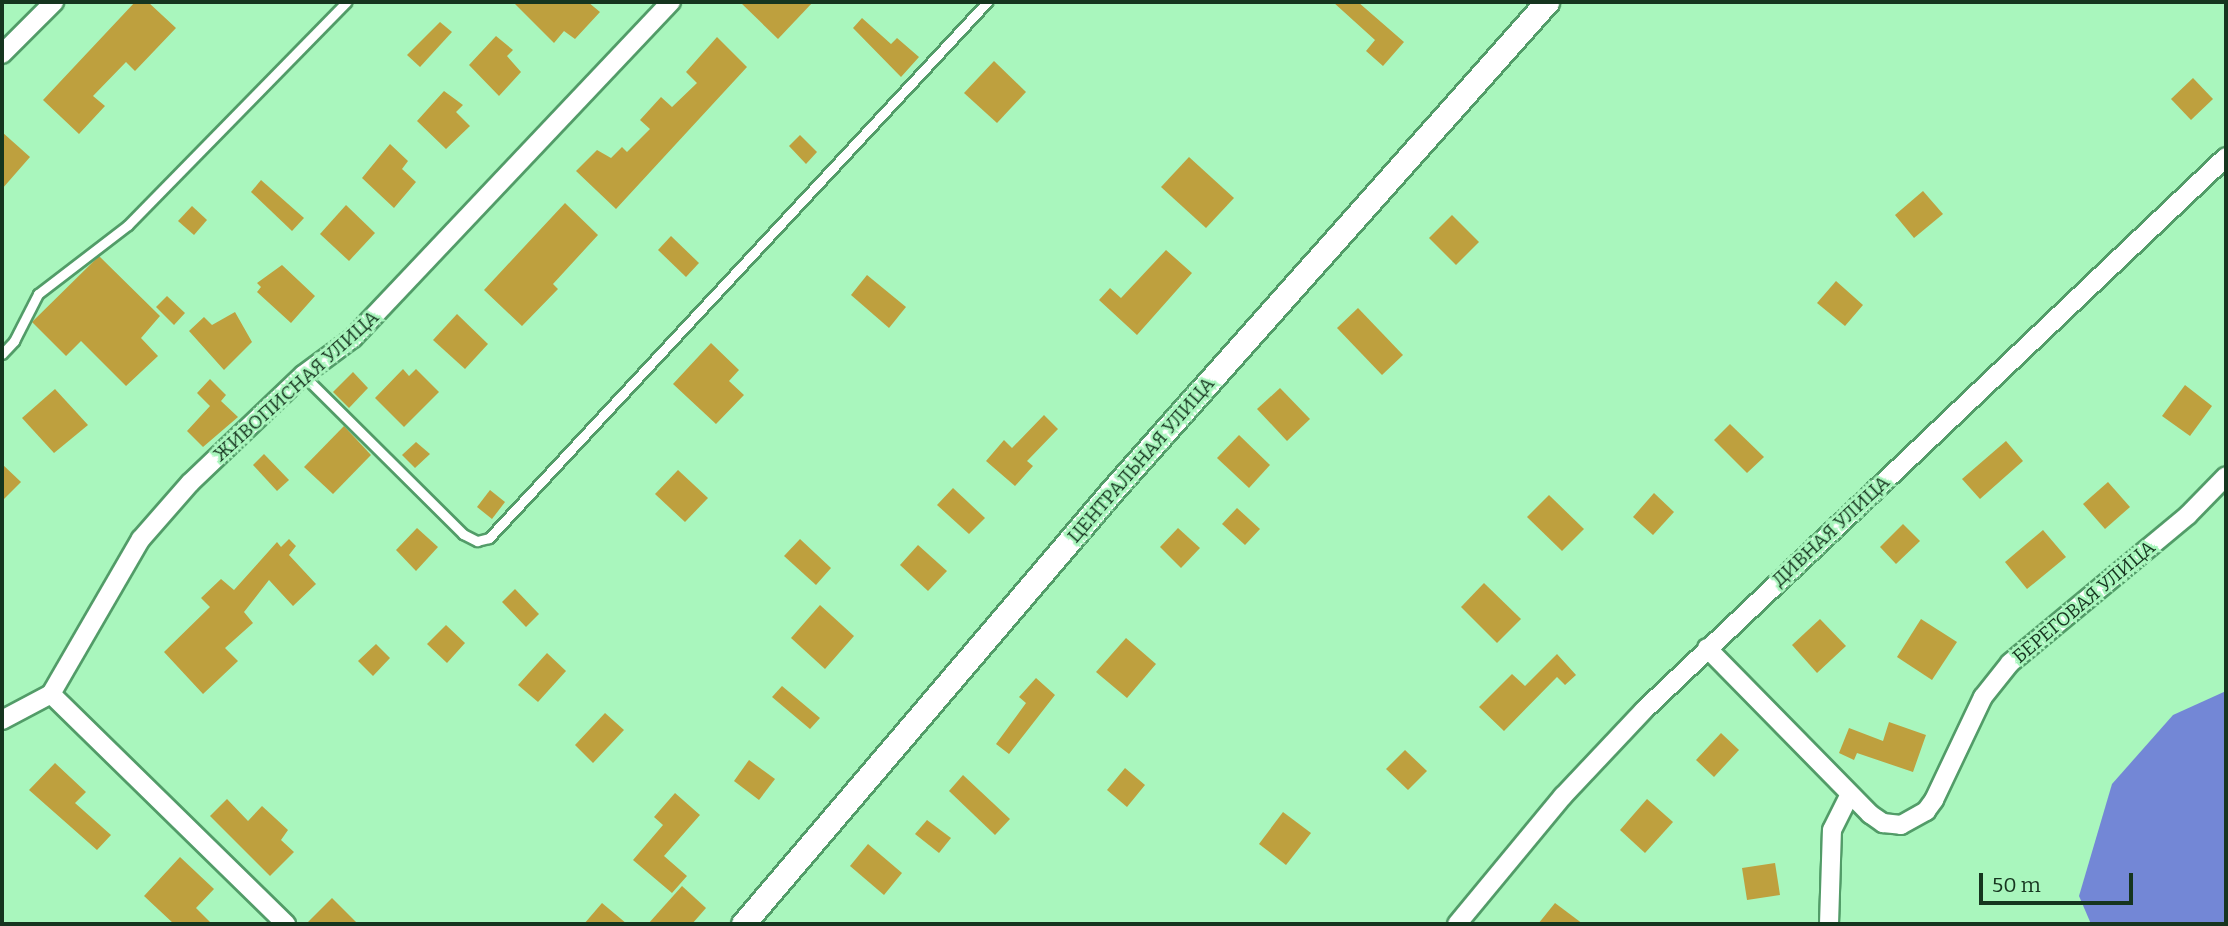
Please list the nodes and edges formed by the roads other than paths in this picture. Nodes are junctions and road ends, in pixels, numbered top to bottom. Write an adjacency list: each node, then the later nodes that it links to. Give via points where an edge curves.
1 (54, 2): 6 (street)
2 (346, 2): 8 (lane, via 128,225 38,294 14,341)
3 (671, 2): 9 (street, ЖИВОПИСНАЯ УЛИЦА, via 353,338)
4 (987, 2): 9 (lane, via 489,538 477,541 463,534)
5 (1547, 2): 16 (street, ЦЕНТРАЛЬНАЯ УЛИЦА, via 1111,492)
6 (2, 54)
7 (2226, 157): 11 (street, ДИВНАЯ УЛИЦА)
8 (2, 354)
9 (303, 375): 12 (street, ЖИВОПИСНАЯ УЛИЦА, via 190,483 141,539)
10 (2226, 476): 14 (street, БЕРЕГОВАЯ УЛИЦА, via 2188,515 2029,643 1997,678 1926,811 1901,825 1883,823)
11 (1707, 648): 14 (street, БЕРЕГОВАЯ УЛИЦА); 17 (street, ДИВНАЯ УЛИЦА, via 1601,753)
12 (51, 694): 13 (street); 15 (street)
13 (2, 720)
14 (1850, 794): 18 (street, via 1832,830)
15 (286, 924)
16 (743, 924)
17 (1457, 924)
18 (1829, 924)

